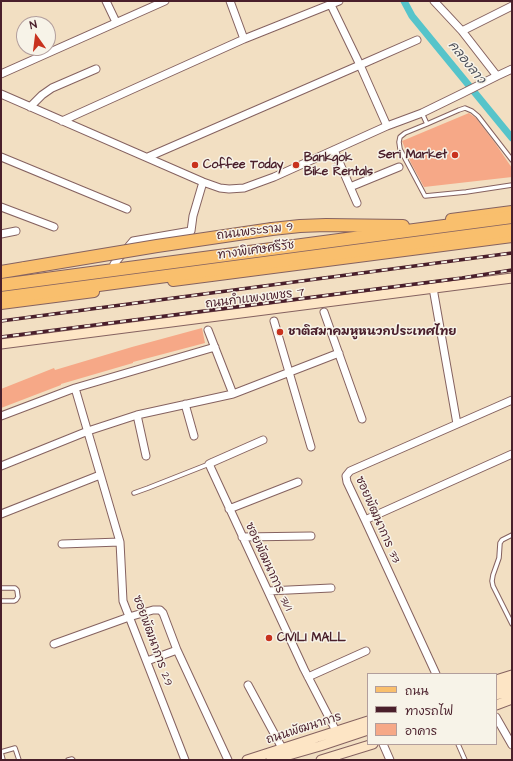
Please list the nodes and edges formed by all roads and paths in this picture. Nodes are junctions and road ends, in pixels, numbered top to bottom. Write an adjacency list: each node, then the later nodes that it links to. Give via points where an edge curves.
1 (106, 1): 9 (street)
2 (165, 1): 6 (street)
3 (230, 1): 11 (street)
4 (339, 1): 7 (street)
5 (434, 1): 10 (street)
6 (152, 4): 9 (street)
7 (331, 5): 11 (street); 13 (street)
8 (512, 6): 10 (street)
9 (116, 22): 16 (street)
10 (462, 31): 17 (street)
11 (244, 39): 21 (street)
12 (417, 40): 13 (street)
13 (360, 66): 23 (street); 26 (street)
14 (96, 69): 19 (street, via 52,88)
15 (512, 69): 17 (street)
16 (1, 74)
17 (497, 76): 20 (street)
18 (1, 94): 19 (street)
19 (30, 107): 21 (street)
20 (422, 113): 22 (lane); 23 (street)
21 (62, 121): 26 (street)
22 (427, 124): 27 (lane, via 465,108 478,116); 30 (lane, via 405,133 399,142 400,149 425,196)
23 (387, 126): 24 (street)
24 (334, 150): 29 (street, via 244,188 229,190); 31 (street)
25 (1, 157): 34 (street)
26 (148, 157): 29 (street)
27 (512, 160)
28 (399, 167): 31 (street)
29 (203, 182): 43 (street, via 190,231 133,241)
30 (512, 185)
31 (350, 187): 32 (street)
32 (357, 203)
33 (1, 208): 38 (street)
34 (127, 209)
35 (512, 210): 37 (main road, ถนนพระราม 9)
36 (512, 217): 47 (highway, ทางพิเศษศรีรัช)
37 (404, 226): 43 (main road, ถนนพระราม 9); 44 (highway, bridge, via 326,225 272,229)
38 (54, 227)
39 (512, 230): 49 (highway, ทางพิเศษศรีรัช)
40 (16, 231): 41 (street)
41 (1, 234)
42 (512, 237): 50 (main road)
43 (114, 264): 46 (main road, ถนนพระราม 9)
44 (1, 272)
45 (512, 278): 48 (street, ถนนกำแพงเพชร 7)
46 (1, 279)
47 (1, 285)
48 (433, 288): 54 (street, ถนนกำแพงเพชร 7); 65 (street)
49 (1, 298)
50 (1, 304)
51 (324, 312): 56 (street)
52 (274, 321): 57 (street)
53 (208, 330): 55 (street)
54 (1, 344)
55 (215, 347): 58 (street); 59 (street)
56 (339, 353): 57 (street); 64 (street)
57 (289, 372): 59 (street); 69 (street)
58 (75, 388): 63 (street); 66 (street, ซอยพัฒนาการ 29)
59 (232, 394): 61 (street)
60 (512, 400): 65 (street, ซอยพัฒนาการ 33)
61 (185, 404): 62 (street); 67 (street)
62 (137, 415): 66 (street); 71 (street)
63 (1, 416)
64 (362, 419)
65 (457, 424): 79 (street, ซอยพัฒนาการ 33, via 350,471 346,476 347,482)
66 (88, 431): 73 (street); 74 (street, ซอยพัฒนาการ 29)
67 (194, 436)
68 (263, 440): 72 (street)
69 (311, 447)
70 (512, 454): 79 (street)
71 (146, 456)
72 (209, 464): 76 (lane); 77 (street, ซอยพัฒนาการ 31/1)
73 (1, 466)
74 (100, 475): 78 (street); 83 (street, ซอยพัฒนาการ 29)
75 (298, 482): 77 (street)
76 (134, 493)
77 (230, 509): 82 (street, ซอยพัฒนาการ 31/1)
78 (1, 514)
79 (365, 520): 95 (street, ซอยพัฒนาการ 33)
80 (512, 535): 90 (lane, via 500,543 500,558 492,581)
81 (311, 536): 82 (street)
82 (242, 537): 87 (street, ซอยพัฒนาการ 31/1)
83 (120, 542): 84 (street); 89 (street, ซอยพัฒนาการ 29, via 123,601)
84 (62, 544)
85 (1, 588): 88 (lane, via 15,588 18,597 14,601)
86 (331, 588): 87 (street)
87 (268, 592): 97 (street, ซอยพัฒนาการ 31/1)
88 (1, 601)
89 (129, 616): 91 (street); 92 (street, via 160,610); 94 (street, ซอยพัฒนาการ 29)
90 (512, 624)
91 (54, 644)
92 (177, 650): 94 (street); 121 (street)
93 (366, 651): 97 (street)
94 (147, 661): 120 (street, ซอยพัฒนาการ 29)
95 (436, 673)
96 (512, 675): 98 (street)
97 (308, 677): 109 (street, ซอยพัฒนาการ 31/1)
98 (497, 680)
99 (512, 681): 101 (street)
100 (248, 685): 115 (street)
101 (497, 687)
102 (512, 690): 103 (street)
103 (497, 695)
104 (512, 699): 105 (street)
105 (497, 704)
106 (497, 719): 114 (street)
107 (367, 721): 109 (street, ถนนพัฒนาการ)
108 (367, 730): 123 (street, ถนนพัฒนาการ)
109 (336, 731): 115 (street, ถนนพัฒนาการ)
110 (367, 736): 124 (street)
111 (370, 745): 125 (street)
112 (383, 745): 126 (street)
113 (458, 745): 127 (lane)
114 (512, 745)
115 (282, 748): 122 (street, ถนนพัฒนาการ)
116 (3, 760): 117 (lane, via 1,752 16,748)
117 (19, 760)
118 (68, 760): 119 (lane)
119 (73, 760)
120 (185, 760)
121 (228, 760)
122 (247, 760)
123 (271, 760)
124 (291, 760)
125 (321, 760)
126 (390, 760)
127 (465, 760)

